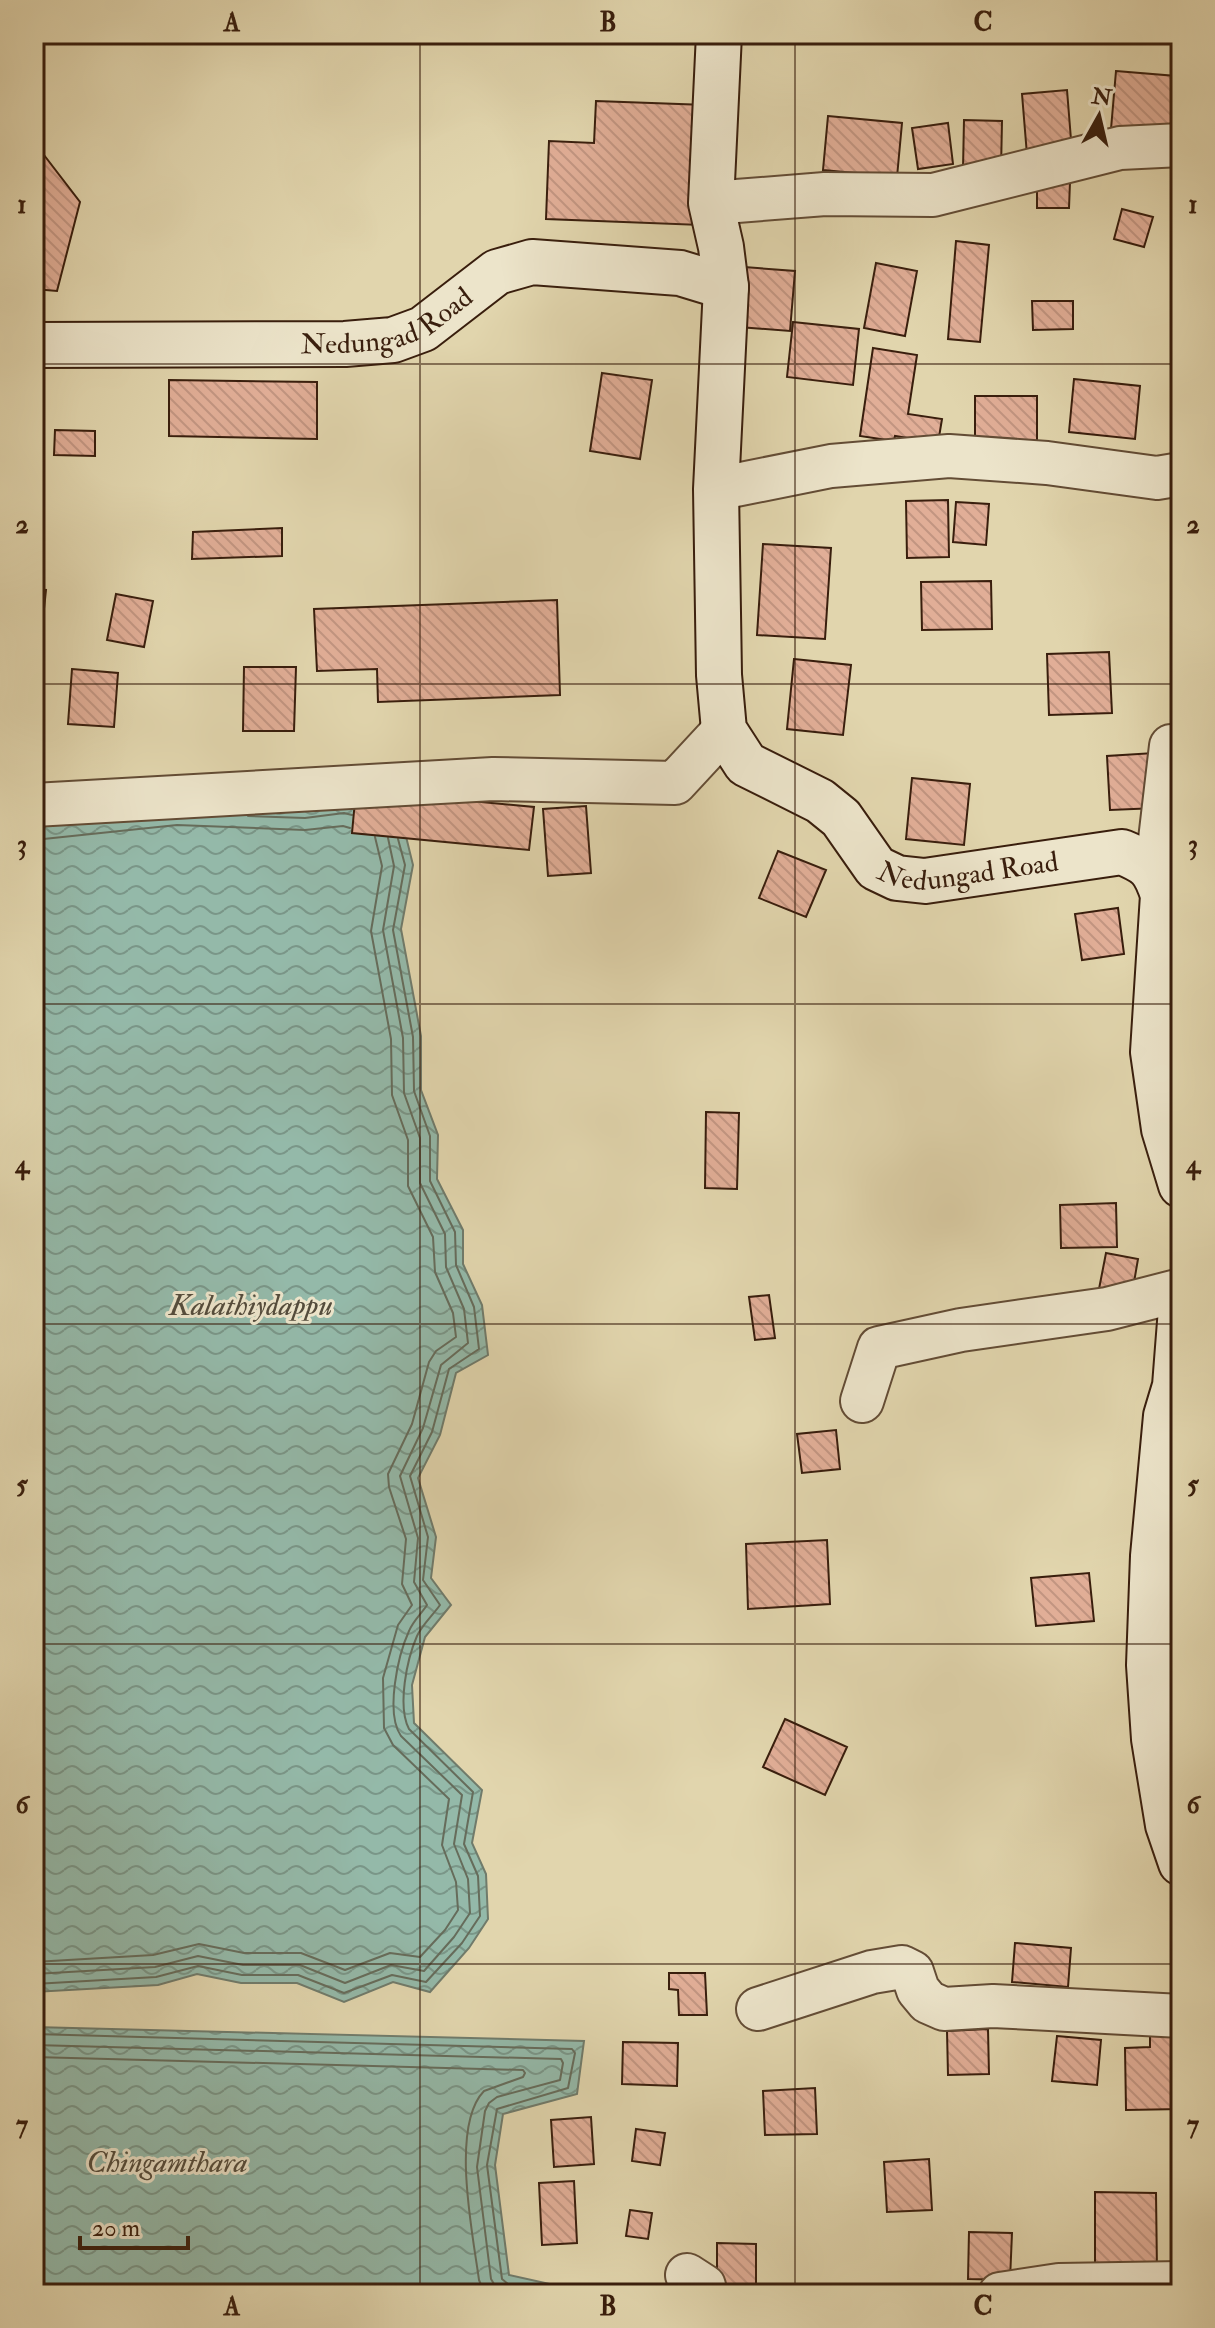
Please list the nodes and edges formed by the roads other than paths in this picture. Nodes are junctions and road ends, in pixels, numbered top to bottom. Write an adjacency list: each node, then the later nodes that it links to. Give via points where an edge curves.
1 (719, 34): 3 (main road, Nedungad Road)
2 (1181, 145): 3 (street, via 1120,148 933,195 825,194)
3 (711, 203): 4 (main road, Nedungad Road)
4 (726, 287): 5 (main road, Nedungad Road, via 680,273 532,262 497,272 423,329 393,340); 7 (main road, Nedungad Road)
5 (34, 345)
6 (1181, 474): 7 (street, via 1157,478 949,456 831,466)
7 (716, 489): 8 (main road, Nedungad Road)
8 (724, 730): 10 (street, via 675,783 493,779); 11 (main road, Nedungad Road, via 746,764 820,801 841,818 876,868 897,878 925,881 1122,852)
9 (1171, 746): 11 (street)
10 (34, 805)
11 (1156, 874): 12 (main road, via 1163,895 1153,1052 1164,1129)
12 (1181, 1181)
13 (1181, 1290): 15 (street, via 1107,1309 879,1348)
14 (1181, 1309): 16 (main road)
15 (862, 1401)
16 (1174, 1417): 17 (main road, via 1153,1556 1149,1665 1154,1739 1168,1825)
17 (1181, 1863)
18 (758, 2009): 19 (street, via 902,1967 912,1972 928,2002 944,2009 993,2006)
19 (1181, 2016)
20 (1181, 2283): 21 (street, via 1059,2285)
21 (1000, 2294)

